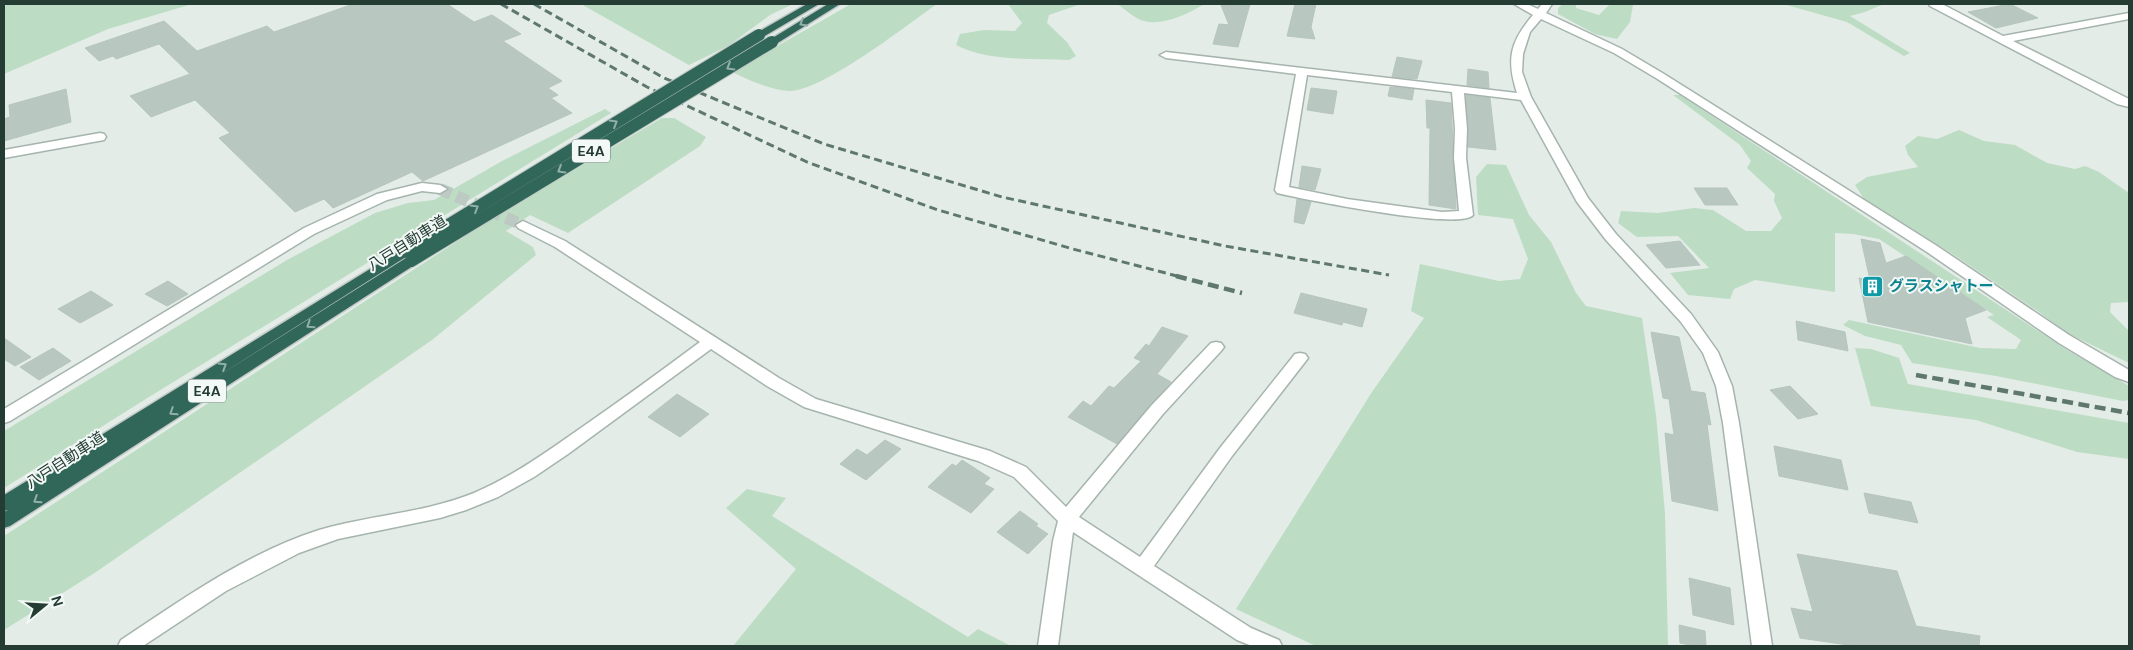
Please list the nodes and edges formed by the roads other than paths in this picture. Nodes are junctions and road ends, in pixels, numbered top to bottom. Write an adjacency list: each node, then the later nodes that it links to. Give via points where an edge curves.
1 (814, 4): 19 (highway, 八戸自動車道 / E4A, one-way to 1, bridge, via 759,35)
2 (835, 4): 19 (highway, 八戸自動車道 / E4A, one-way to 19, bridge)
3 (1518, 4): 7 (street)
4 (1934, 4): 9 (street)
5 (2124, 4): 6 (street)
6 (2129, 6)
7 (1543, 8): 13 (street, via 1525,31 1517,54 1516,72); 23 (street, via 1660,76 1932,249 2064,339)
8 (2129, 16): 9 (street)
9 (2003, 40): 14 (street)
10 (1166, 56): 11 (street)
11 (1302, 72): 12 (street); 12 (street, via 1282,190 1442,216 1466,215)
12 (1458, 91): 13 (street)
13 (1525, 97): 32 (street, via 1582,199 1611,237 1686,318 1710,352 1724,386 1731,423)
14 (2127, 101)
15 (100, 137): 16 (street)
16 (4, 154)
17 (440, 189): 24 (street, via 422,188 382,197 309,231)
18 (523, 225): 20 (street, via 560,244)
19 (407, 256): 25 (highway, 八戸自動車道 / E4A, one-way to 19); 27 (highway, 八戸自動車道 / E4A, one-way to 27)
20 (711, 342): 26 (street, via 810,403 984,456 1020,472); 29 (street, via 616,413 508,485 440,510 319,538 266,559 208,591)
21 (1216, 348): 26 (street, via 1157,410)
22 (1300, 358): 28 (street, via 1226,452)
23 (2129, 376)
24 (4, 417)
25 (4, 504)
26 (1067, 519): 28 (street); 30 (street)
27 (4, 521)
28 (1142, 568): 31 (street, via 1244,634)
29 (128, 646)
30 (1048, 646)
31 (1272, 646)
32 (1762, 646)

